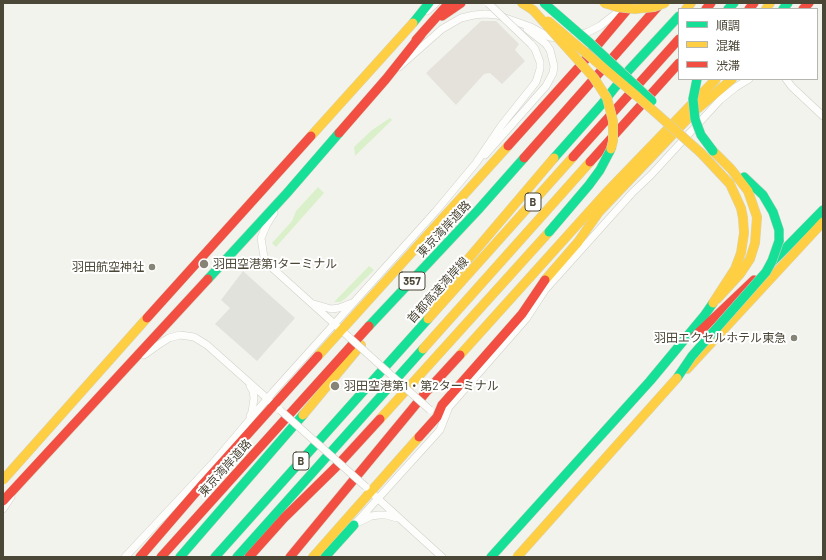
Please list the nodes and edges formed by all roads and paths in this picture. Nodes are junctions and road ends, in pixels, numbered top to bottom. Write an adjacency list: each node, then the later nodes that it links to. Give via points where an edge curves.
1 (429, 3): 14 (main road)
2 (436, 3): 14 (street)
3 (448, 3): 16 (main road)
4 (461, 3): 16 (main road, via 449,10)
5 (488, 3): 27 (street, bridge, via 535,49 540,62 539,76)
6 (522, 3): 12 (main road)
7 (544, 3): 26 (main road, bridge, via 643,92)
8 (604, 3): 11 (main road, bridge, via 635,9)
9 (632, 3): 15 (street, via 600,26 572,37 549,37); 37 (main road, via 579,67)
10 (661, 3): 35 (main road, 東京湾岸道路 / 357, via 478,210)
11 (665, 3)
12 (533, 10): 26 (main road, bridge, via 548,20); 60 (main road, bridge, via 594,78 607,98 614,131 611,146 600,170 549,232 460,331 335,468)
13 (678, 17): 39 (main road, via 520,197 397,344)
14 (413, 23): 47 (main road, bridge)
15 (521, 24): 19 (street, via 497,15 461,18 442,29); 27 (street, via 546,44 552,57 553,73 546,86 491,149)
16 (416, 40): 19 (main road)
17 (678, 40): 39 (main road, 首都高速湾岸線 / B)
18 (678, 64): 59 (main road, B)
19 (386, 79): 29 (main road)
20 (697, 80): 28 (main road, bridge, via 693,99 695,119 701,135)
21 (714, 80): 61 (main road, via 613,185 428,391)
22 (731, 80): 45 (main road, via 696,110 599,212 578,242 540,286 522,314 442,405)
23 (747, 80): 49 (street, via 720,100 651,176 633,192 545,290 526,319 449,407 440,430)
24 (787, 80): 25 (street)
25 (823, 116)
26 (701, 153): 32 (main road, via 730,184 737,197 744,227 741,253 735,269)
27 (476, 162): 33 (street)
28 (732, 169): 32 (main road, via 751,197 756,217 756,236 748,263); 41 (main road, bridge, via 752,184 768,203 777,220 779,241 766,272 692,356)
29 (287, 193): 34 (street, via 263,231 261,238 264,257 269,265); 38 (main road)
30 (823, 210): 40 (main road, via 784,252)
31 (823, 223): 41 (main road, bridge)
32 (717, 299): 40 (main road)
33 (357, 300): 34 (street, via 346,306 330,309); 36 (street)
34 (310, 303): 36 (street)
35 (378, 317): 56 (main road, 東京湾岸道路 / 357); 57 (main road, via 351,359)
36 (334, 324): 37 (street); 43 (street)
37 (342, 331): 44 (main road); 45 (street, bridge)
38 (131, 364): 42 (street, via 169,338 180,335 194,337 207,345); 48 (main road)
39 (386, 365): 58 (main road, 首都高速湾岸線 / B)
40 (655, 375): 65 (main road)
41 (677, 378): 66 (main road, bridge)
42 (248, 382): 43 (street); 46 (street, via 254,398)
43 (267, 399): 44 (street); 46 (street)
44 (278, 408): 49 (street, bridge); 55 (main road)
45 (437, 417): 49 (main road)
46 (248, 420): 54 (street, via 214,462)
47 (3, 480)
48 (23, 480): 50 (main road); 51 (street)
49 (371, 493): 52 (street); 53 (street); 62 (main road)
50 (3, 500)
51 (3, 509)
52 (402, 520): 53 (street, via 386,514 371,516); 64 (street)
53 (354, 525): 63 (main road)
54 (125, 557)
55 (140, 557)
56 (161, 557)
57 (180, 557)
58 (215, 557)
59 (237, 557)
60 (249, 557)
61 (290, 557)
62 (313, 557)
63 (324, 557)
64 (442, 557)
65 (491, 557)
66 (517, 557)

